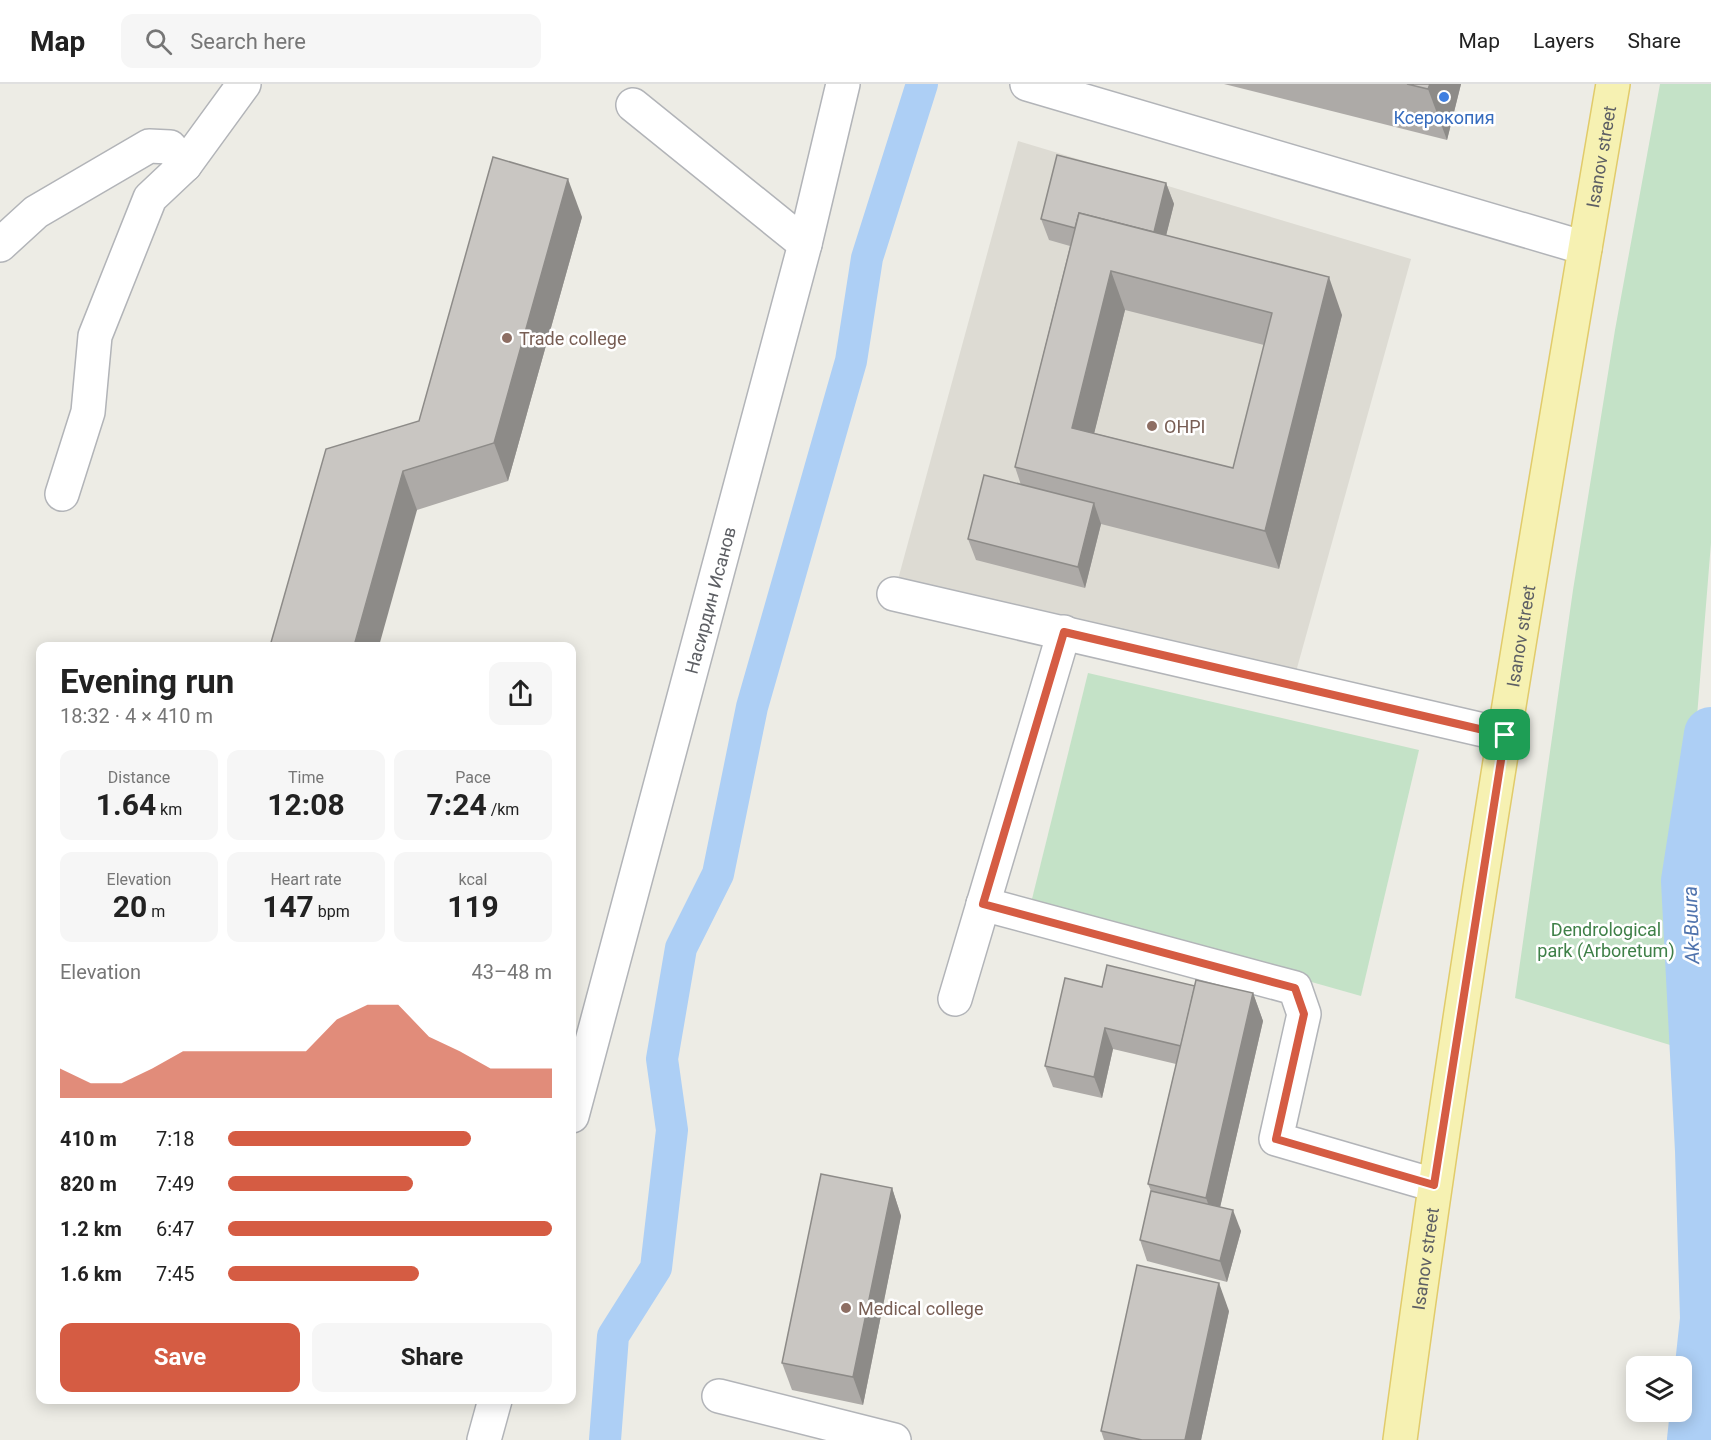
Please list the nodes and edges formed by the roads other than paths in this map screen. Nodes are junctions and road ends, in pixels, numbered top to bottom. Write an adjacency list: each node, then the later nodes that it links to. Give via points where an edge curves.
1 (244, 84): 6 (street)
2 (843, 84): 7 (street, Насирдин Исанов)
3 (1027, 84): 9 (street)
4 (1613, 84): 9 (main road, Isanov street)
5 (633, 105): 7 (street)
6 (185, 165): 8 (street, via 170,147 150,146 36,212); 10 (street, via 150,198 95,336 88,412)
7 (805, 243): 16 (street, Насирдин Исанов)
8 (0, 245)
9 (1585, 249): 13 (main road, Isanov street)
10 (62, 494)
11 (894, 594): 12 (street)
12 (1064, 632): 13 (street); 14 (street)
13 (1505, 735): 17 (main road, Isanov street)
14 (983, 904): 15 (street); 17 (street, via 1295,988 1304,1014 1276,1139)
15 (954, 999)
16 (576, 1101)
17 (1434, 1185): 22 (main road, Isanov street)
18 (718, 1396): 21 (street)
19 (494, 1404): 20 (street)
20 (484, 1440)
21 (894, 1440)
22 (1400, 1440)

